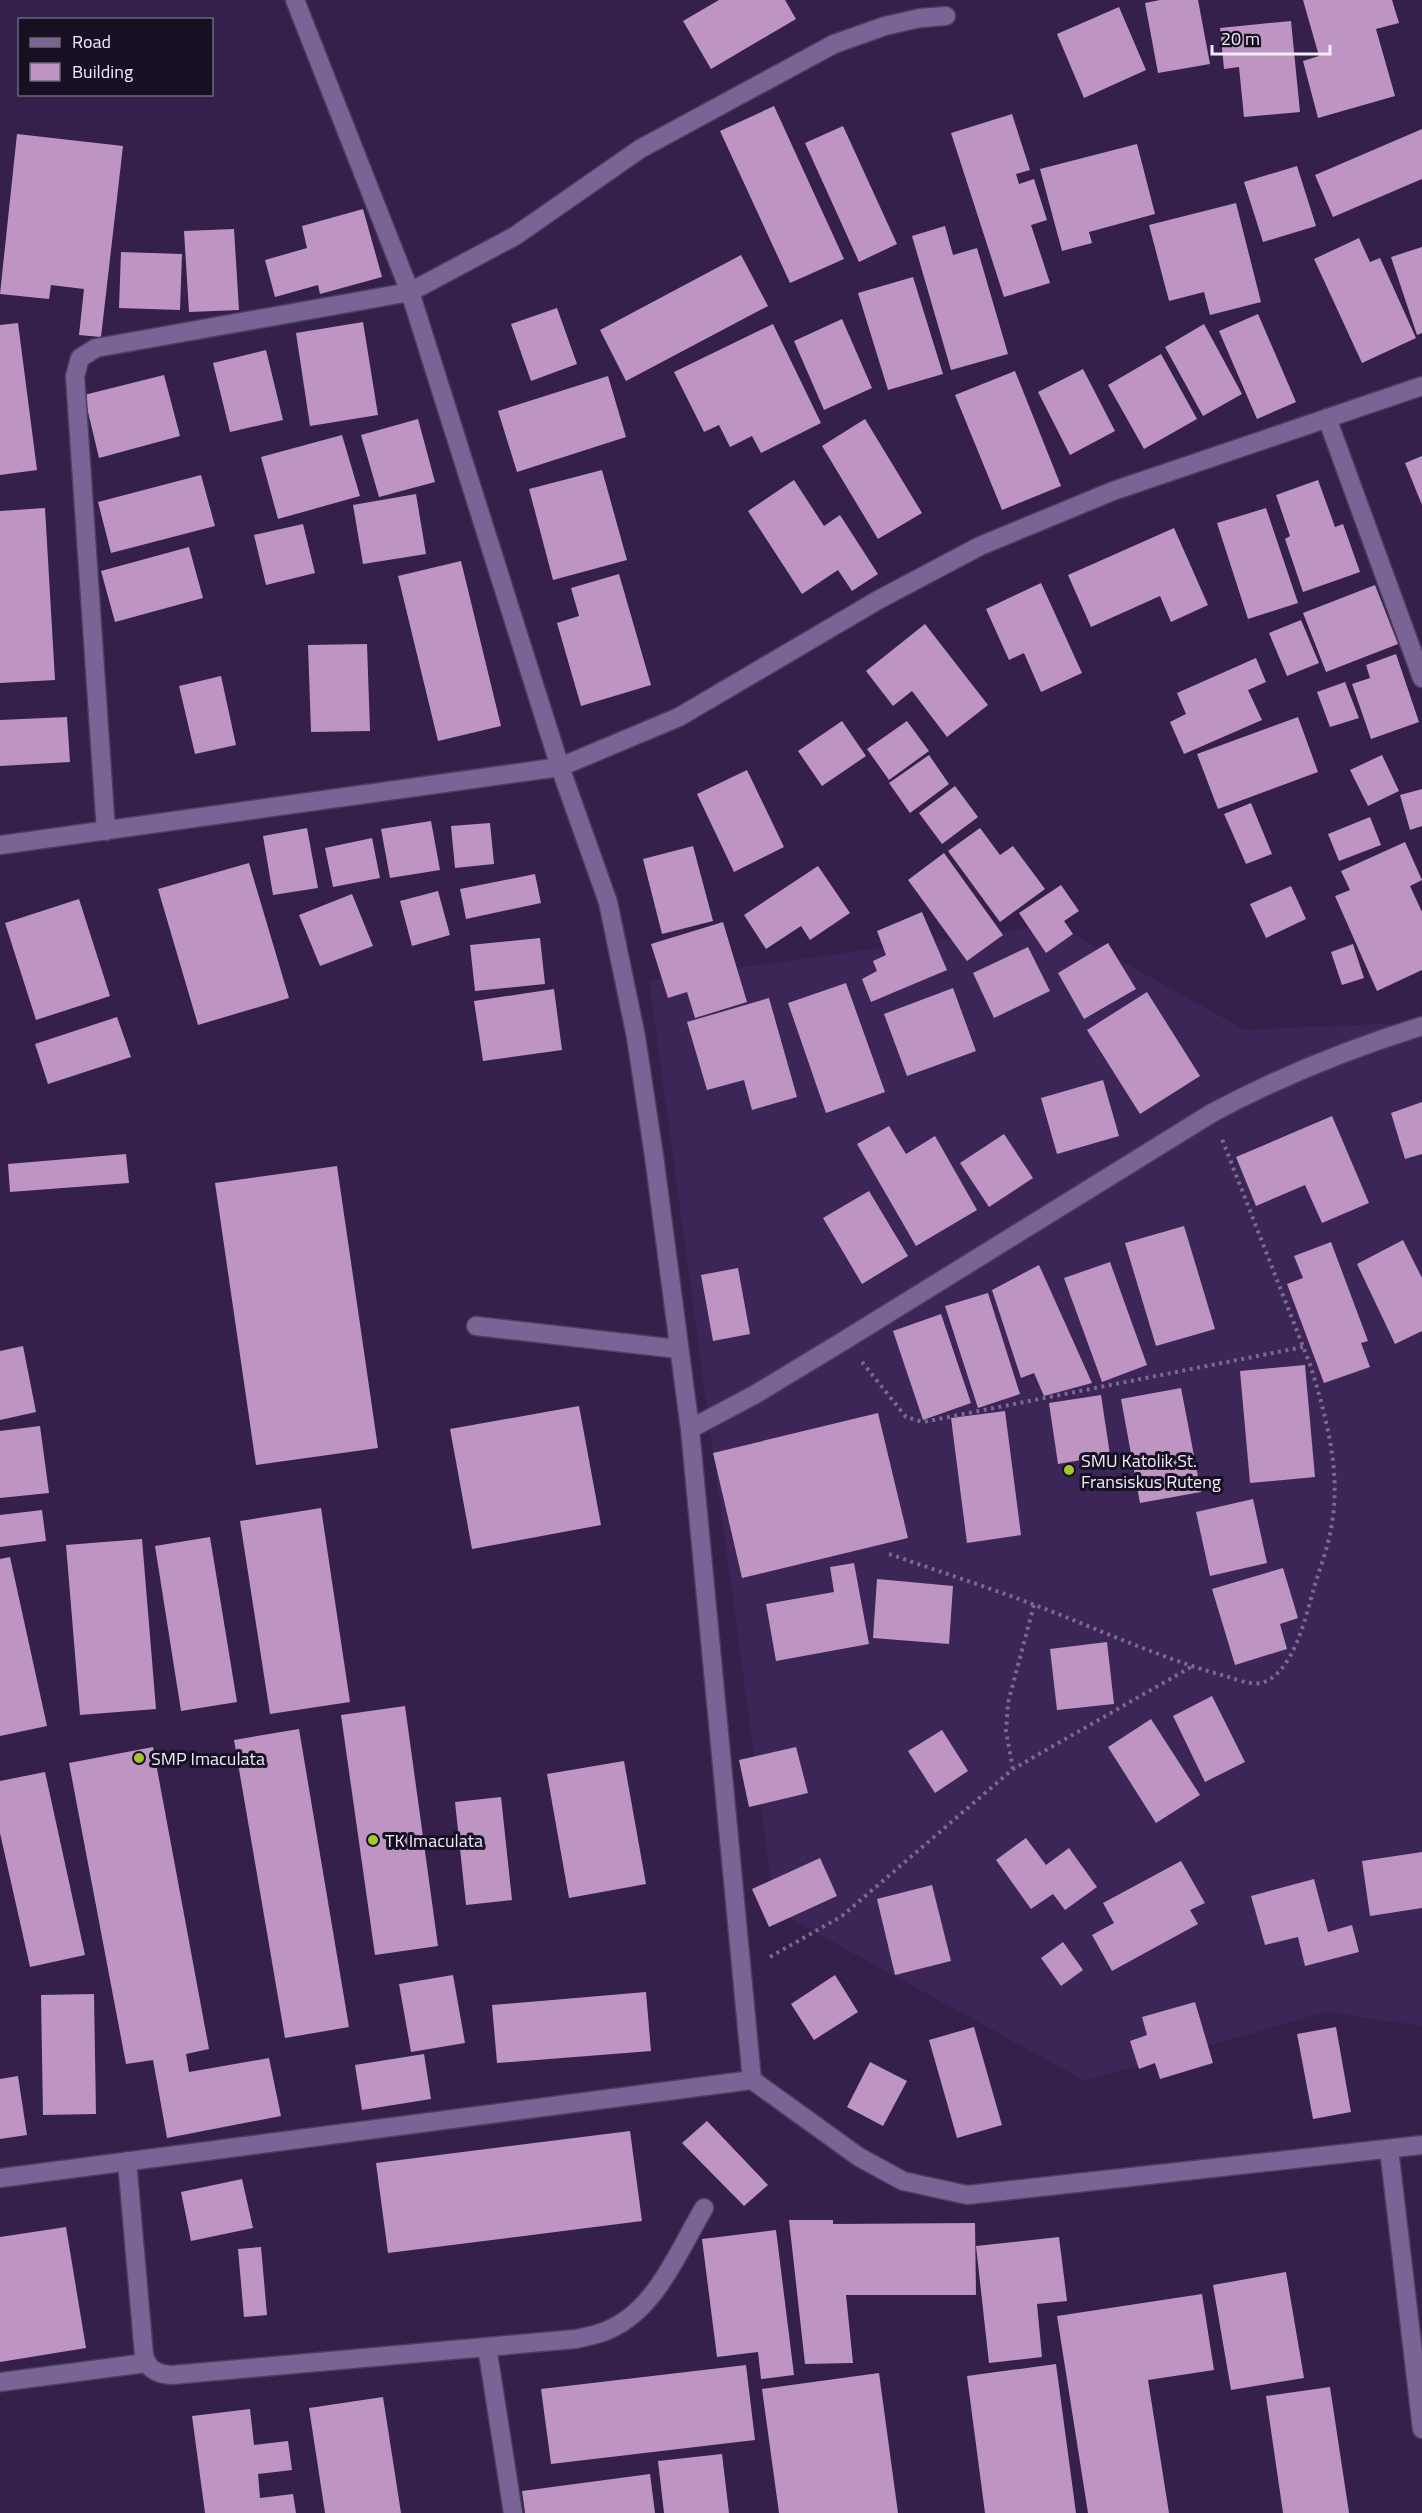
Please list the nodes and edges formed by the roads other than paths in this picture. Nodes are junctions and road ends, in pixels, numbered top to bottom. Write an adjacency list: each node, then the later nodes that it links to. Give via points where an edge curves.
1 (296, 0): 3 (street)
2 (946, 16): 3 (street, via 885,26 834,44 640,150 515,236)
3 (410, 292): 7 (street); 8 (street, via 96,348 80,358 75,376)
4 (1422, 386): 5 (street)
5 (1327, 418): 6 (street); 7 (street, via 1113,491 980,546 878,600 679,717)
6 (1422, 678)
7 (560, 767): 8 (street); 12 (street, via 608,902 636,1037)
8 (106, 831): 9 (street)
9 (0, 845)
10 (1422, 1026): 13 (street, via 1356,1046 1212,1113 845,1340)
11 (476, 1326): 12 (street)
12 (678, 1349): 13 (street)
13 (690, 1429): 14 (street)
14 (752, 2080): 16 (street, via 859,2157 903,2181 967,2195); 17 (street)
15 (1422, 2145): 16 (street)
16 (1389, 2149): 23 (street)
17 (127, 2161): 18 (street); 21 (street)
18 (0, 2178)
19 (704, 2208): 20 (street, via 656,2289 623,2323 576,2339)
20 (487, 2347): 21 (street, via 172,2375 157,2373); 24 (street)
21 (146, 2363): 22 (street)
22 (0, 2382)
23 (1422, 2429)
24 (513, 2513)

